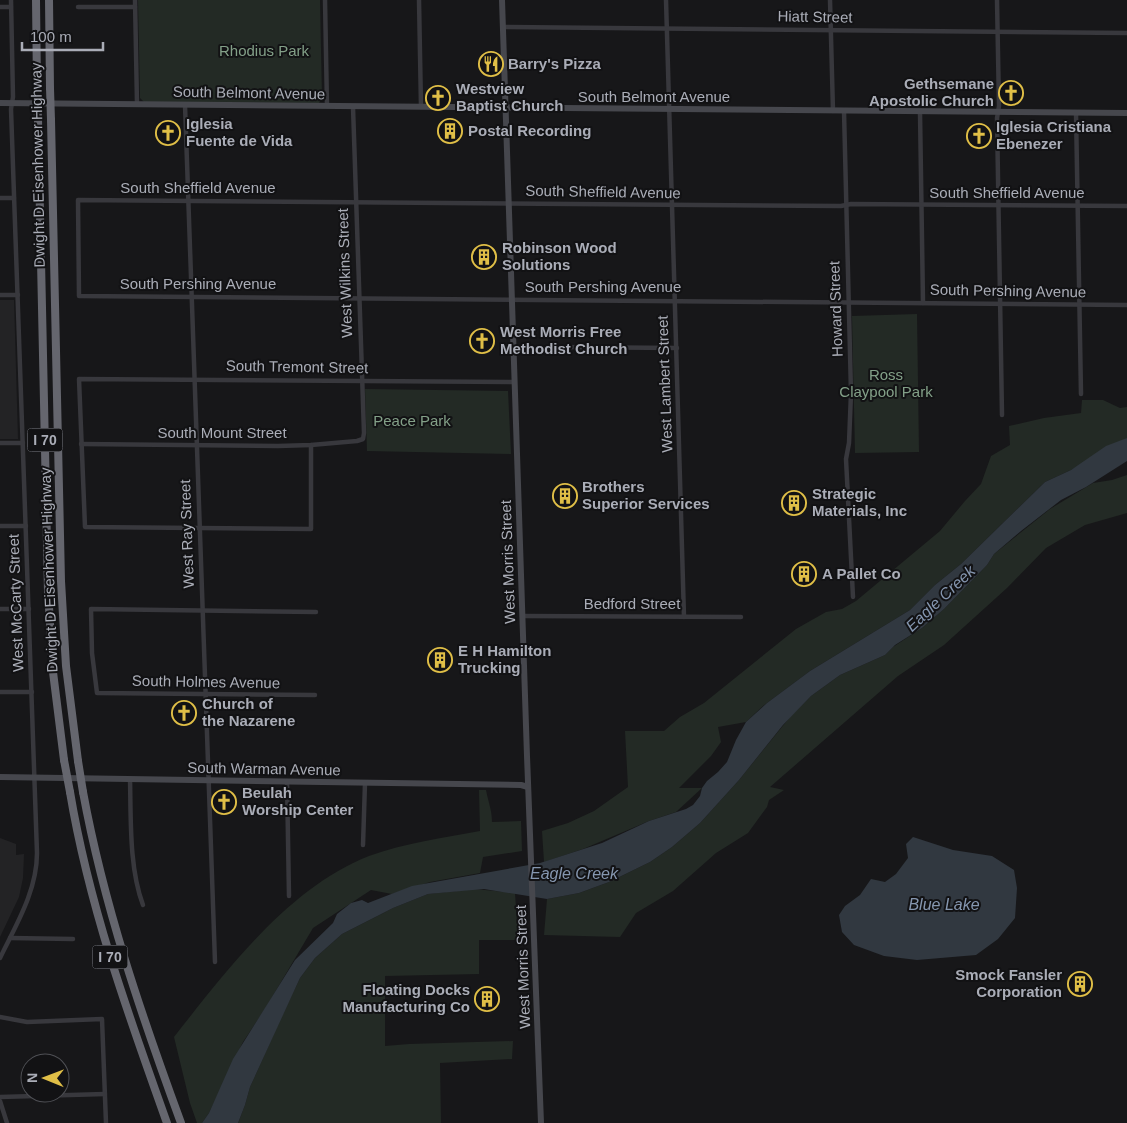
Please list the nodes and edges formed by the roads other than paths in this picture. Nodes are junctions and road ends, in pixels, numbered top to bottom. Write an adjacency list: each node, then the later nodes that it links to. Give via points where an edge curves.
1 (11, 0): 12 (street, West McCarty Street)
2 (36, 0): 104 (highway, Dwight D Eisenhower Highway / I 70, bridge, via 48,597 53,672 64,760 90,888 109,957)
3 (135, 0): 14 (street)
4 (325, 0): 24 (street)
5 (419, 0): 26 (street)
6 (502, 0): 15 (main road, West Morris Street)
7 (666, 0): 16 (street, West Lambert Street)
8 (830, 0): 17 (street)
9 (997, 0): 18 (street)
10 (49, 2): 107 (highway, Dwight D Eisenhower Highway / I 70, bridge, via 61,596 66,666 83,792 101,877 122,953)
11 (0, 7): 12 (street)
12 (11, 7): 21 (street, West McCarty Street)
13 (78, 7): 14 (street)
14 (135, 7): 22 (street)
15 (503, 27): 16 (street, Hiatt Street); 27 (main road, West Morris Street)
16 (667, 28): 17 (street, Hiatt Street); 28 (street, West Lambert Street)
17 (831, 30): 18 (street, Hiatt Street); 29 (street)
18 (998, 31): 19 (street, Hiatt Street); 32 (street)
19 (1127, 32)
20 (0, 103): 21 (main road, South Belmont Avenue)
21 (12, 103): 22 (main road, South Belmont Avenue); 36 (street, West McCarty Street)
22 (137, 104): 23 (main road, South Belmont Avenue)
23 (185, 105): 24 (main road, South Belmont Avenue); 37 (street, West Ray Street)
24 (327, 106): 25 (main road, South Belmont Avenue)
25 (352, 106): 26 (main road, South Belmont Avenue); 38 (street, West Wilkins Street)
26 (421, 107): 27 (main road, South Belmont Avenue)
27 (505, 108): 28 (main road, South Belmont Avenue); 39 (main road, West Morris Street)
28 (668, 109): 29 (main road, South Belmont Avenue); 41 (street, West Lambert Street)
29 (832, 111): 30 (main road, South Belmont Avenue)
30 (844, 111): 31 (main road, South Belmont Avenue); 42 (street, Howard Street)
31 (920, 112): 32 (main road, South Belmont Avenue); 40 (street)
32 (998, 112): 33 (main road, South Belmont Avenue); 43 (street)
33 (1076, 113): 34 (main road, South Belmont Avenue); 44 (street)
34 (1127, 113)
35 (0, 198): 36 (street)
36 (14, 198): 47 (street, West McCarty Street)
37 (188, 201): 38 (street, South Sheffield Avenue); 48 (street, South Sheffield Avenue, via 78,200); 49 (street, West Ray Street)
38 (355, 202): 39 (street, South Sheffield Avenue); 50 (street, West Wilkins Street)
39 (508, 203): 41 (street, South Sheffield Avenue); 51 (main road, West Morris Street)
40 (922, 204): 42 (street, South Sheffield Avenue); 43 (street, South Sheffield Avenue); 54 (street)
41 (672, 205): 42 (street, South Sheffield Avenue); 52 (street, West Lambert Street)
42 (846, 205): 53 (street, Howard Street)
43 (999, 205): 44 (street, South Sheffield Avenue); 55 (street)
44 (1078, 206): 45 (street, South Sheffield Avenue); 56 (street)
45 (1127, 206)
46 (0, 295): 47 (street)
47 (18, 295): 67 (street, West McCarty Street)
48 (80, 296): 49 (street, South Pershing Avenue)
49 (191, 296): 50 (street, South Pershing Avenue); 60 (street, West Ray Street)
50 (358, 297): 51 (street, South Pershing Avenue); 61 (street, West Wilkins Street)
51 (511, 299): 52 (street, South Pershing Avenue); 62 (main road, West Morris Street)
52 (675, 300): 53 (street, South Pershing Avenue); 59 (street, West Lambert Street)
53 (848, 302): 54 (street, South Pershing Avenue); 74 (street, Howard Street, via 851,393 846,459)
54 (923, 303): 55 (street, South Pershing Avenue)
55 (1000, 304): 56 (street, South Pershing Avenue); 64 (street)
56 (1080, 305): 57 (street, South Pershing Avenue); 63 (street)
57 (1127, 305)
58 (560, 347): 59 (street)
59 (676, 348): 80 (street, West Lambert Street)
60 (194, 379): 61 (street, South Tremont Street); 68 (street, South Tremont Street, via 79,378); 70 (street, West Ray Street)
61 (362, 381): 62 (street, South Tremont Street); 65 (street, West Wilkins Street)
62 (514, 382): 79 (main road, West Morris Street)
63 (1081, 394)
64 (1002, 415)
65 (363, 439): 69 (street, South Mount Street)
66 (0, 443): 67 (street)
67 (23, 443): 72 (street, West McCarty Street)
68 (81, 444): 70 (street, South Mount Street); 73 (street, via 85,527)
69 (311, 445): 70 (street, South Mount Street); 73 (street, via 311,529)
70 (196, 446): 73 (street, West Ray Street)
71 (0, 526): 72 (street)
72 (26, 526): 76 (street, West McCarty Street)
73 (199, 528): 77 (street, West Ray Street)
74 (853, 597)
75 (0, 609): 76 (street)
76 (29, 609): 83 (street, West McCarty Street)
77 (202, 610): 78 (street); 84 (street, West Ray Street); 84 (street, South Holmes Avenue, via 91,609 92,653 97,692)
78 (316, 612)
79 (522, 616): 80 (street, Bedford Street); 92 (main road, West Morris Street)
80 (684, 617): 81 (street, Bedford Street)
81 (741, 617)
82 (0, 692): 83 (street)
83 (32, 692): 87 (street, West McCarty Street)
84 (205, 694): 85 (street, South Holmes Avenue); 89 (street, West Ray Street)
85 (315, 696)
86 (0, 777): 87 (main road, South Warman Avenue)
87 (34, 777): 88 (main road, South Warman Avenue); 96 (street, West McCarty Street, via 36,869 30,894)
88 (130, 779): 89 (main road, South Warman Avenue); 95 (street, via 132,843)
89 (209, 780): 90 (main road, South Warman Avenue); 99 (street, West Ray Street)
90 (287, 782): 91 (main road, South Warman Avenue); 94 (street)
91 (365, 783): 92 (main road, South Warman Avenue); 93 (street)
92 (528, 787): 108 (main road, West Morris Street)
93 (364, 845)
94 (289, 896)
95 (143, 905)
96 (10, 938): 97 (street); 98 (street, West McCarty Street)
97 (73, 939)
98 (0, 958)
99 (215, 962)
100 (0, 1017): 101 (street, via 27,1022 102,1018)
101 (105, 1094): 102 (street); 106 (street)
102 (0, 1097)
103 (0, 1101): 105 (street)
104 (166, 1121)
105 (6, 1123)
106 (106, 1123)
107 (181, 1123)
108 (542, 1123)

